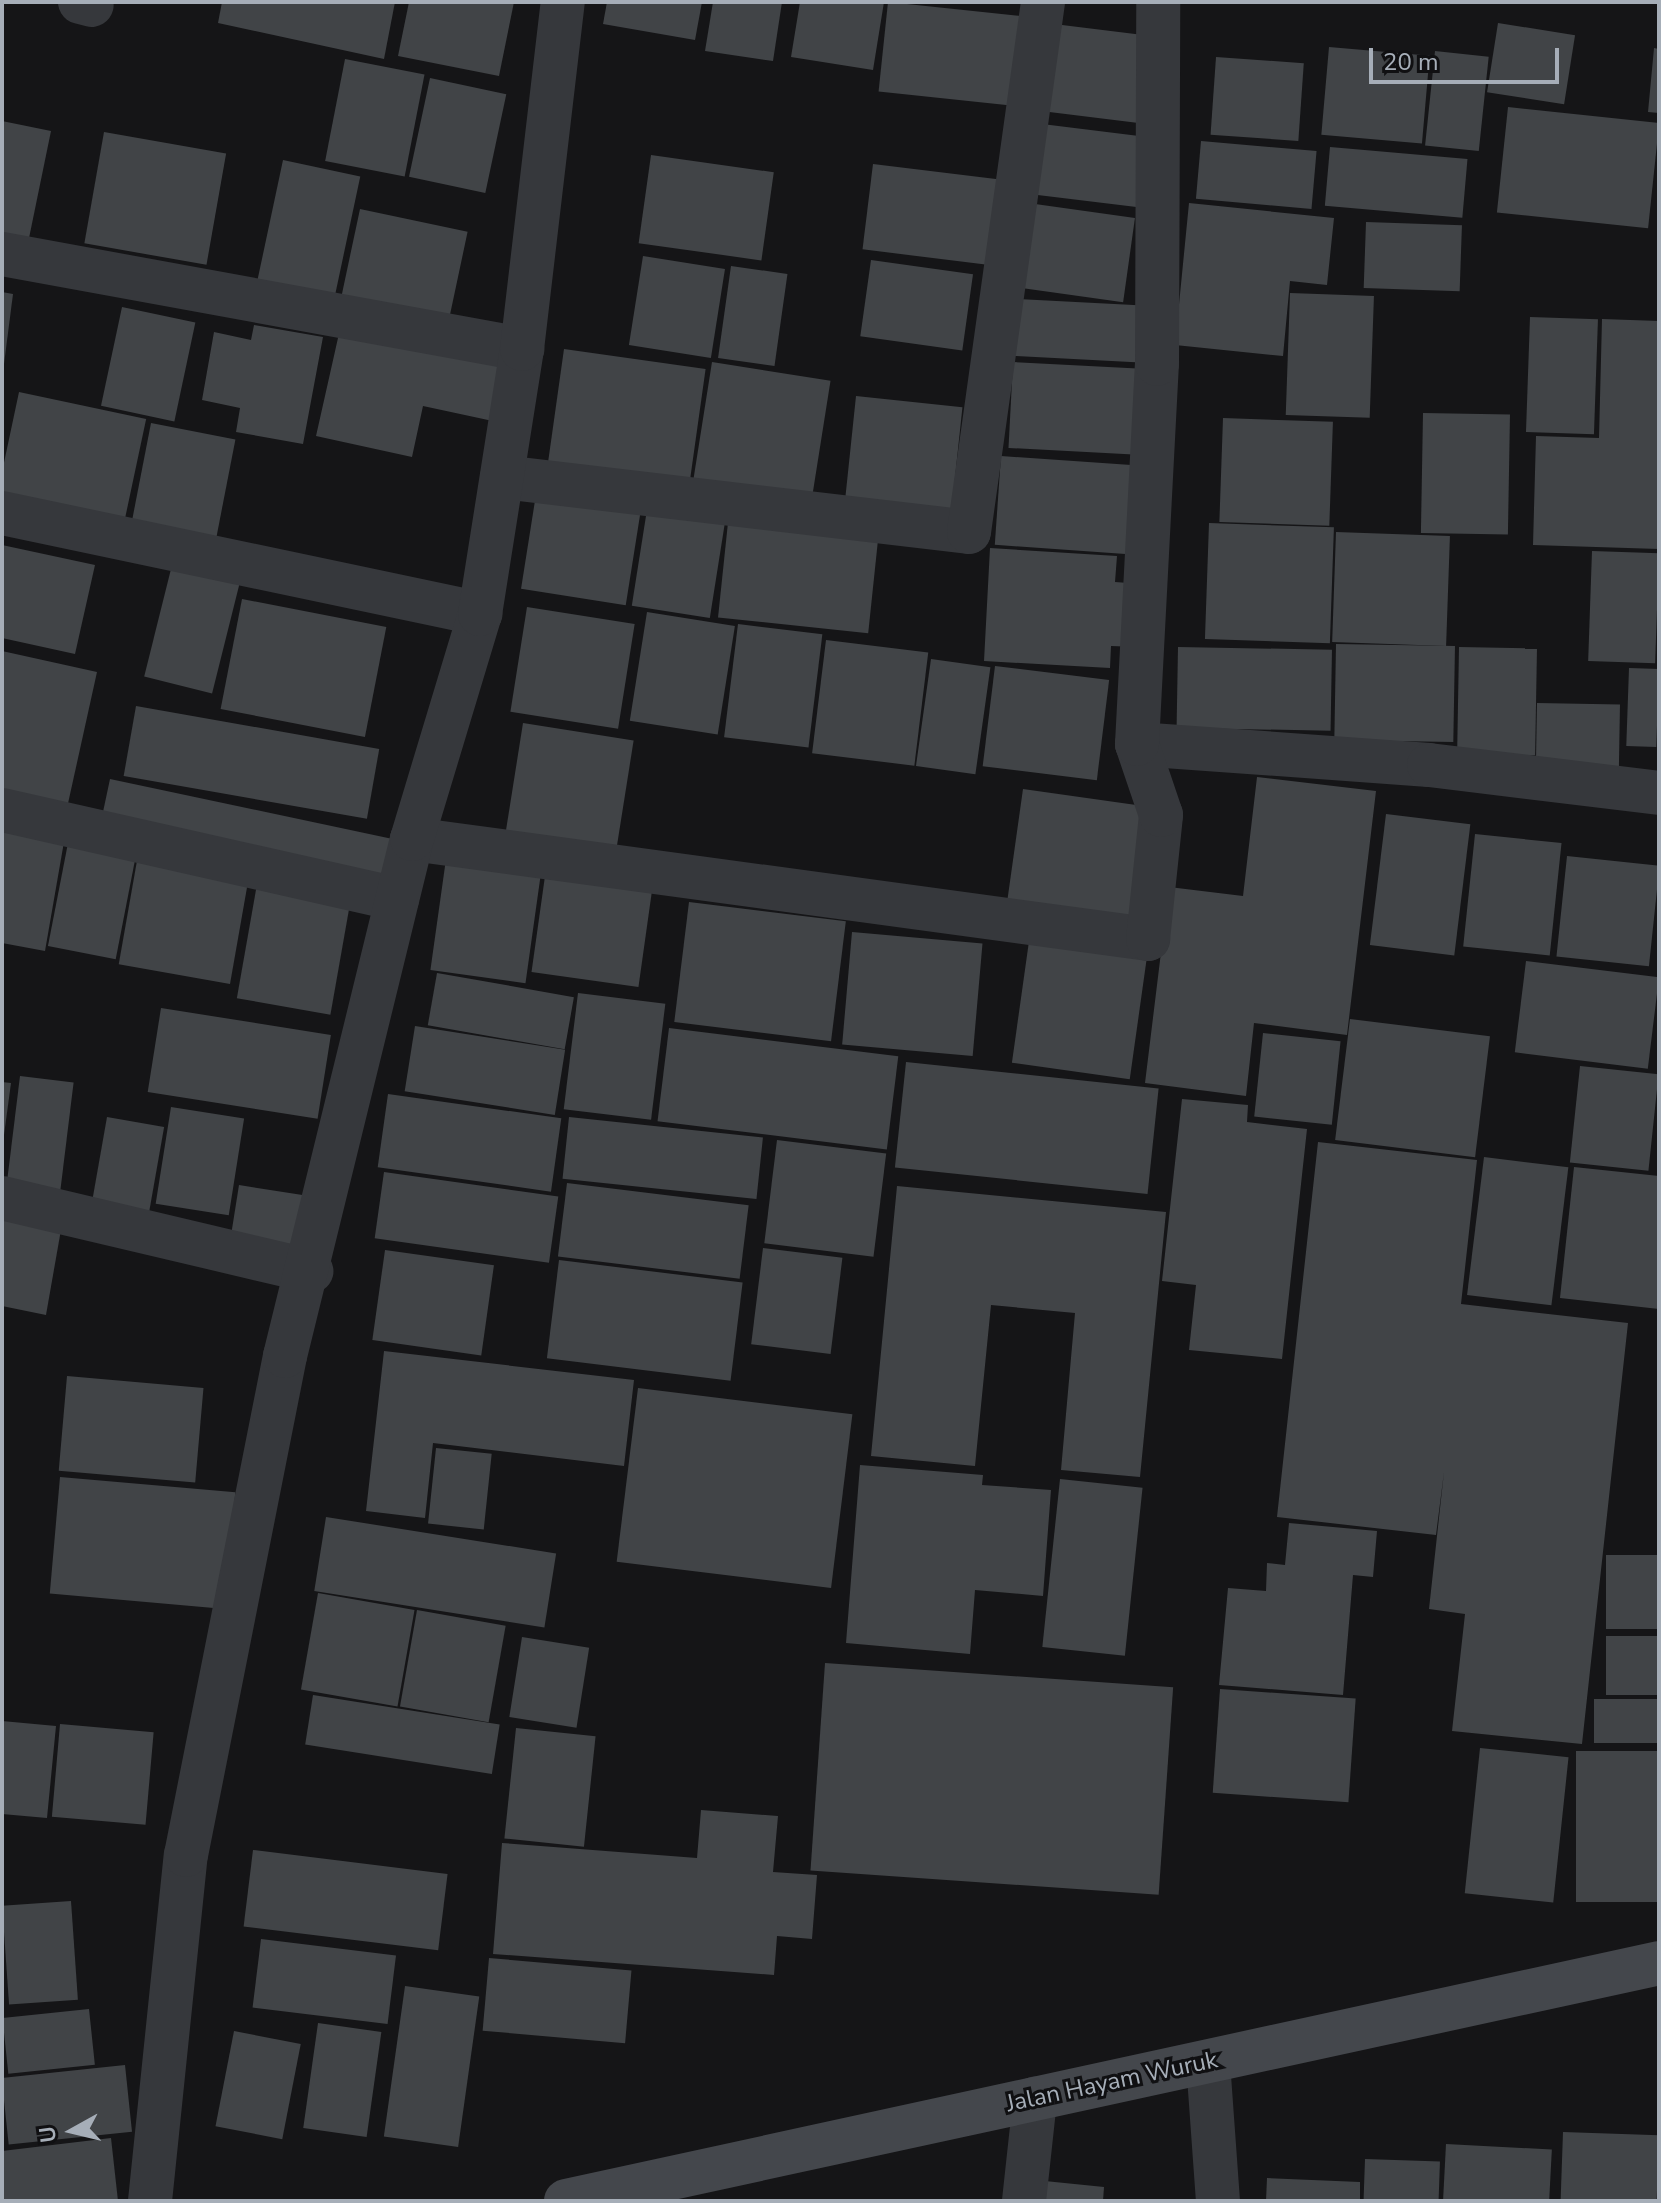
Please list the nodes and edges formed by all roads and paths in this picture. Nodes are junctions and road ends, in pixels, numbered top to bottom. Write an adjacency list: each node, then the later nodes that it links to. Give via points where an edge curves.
1 (563, 2): 5 (street)
2 (1043, 2): 6 (street, via 969,532)
3 (1158, 2): 9 (street, via 1157,364)
4 (2, 254): 5 (street)
5 (522, 349): 6 (street)
6 (502, 477): 8 (street)
7 (2, 513): 8 (street)
8 (480, 614): 12 (street)
9 (1137, 744): 10 (street, via 1429,765); 12 (street, via 1161,815 1148,939)
10 (1659, 793)
11 (2, 810): 13 (street)
12 (412, 839): 13 (street)
13 (397, 899): 15 (street)
14 (2, 1198): 15 (street)
15 (311, 1271): 19 (street, via 285,1356 186,1855)
16 (1659, 1963): 17 (main road, Jalan Hayam Wuruk)
17 (1208, 2062): 18 (main road, Jalan Hayam Wuruk); 22 (street)
18 (1035, 2099): 20 (main road, Jalan Hayam Wuruk); 21 (street)
19 (150, 2201)
20 (566, 2201)
21 (1024, 2201)
22 (1218, 2201)

